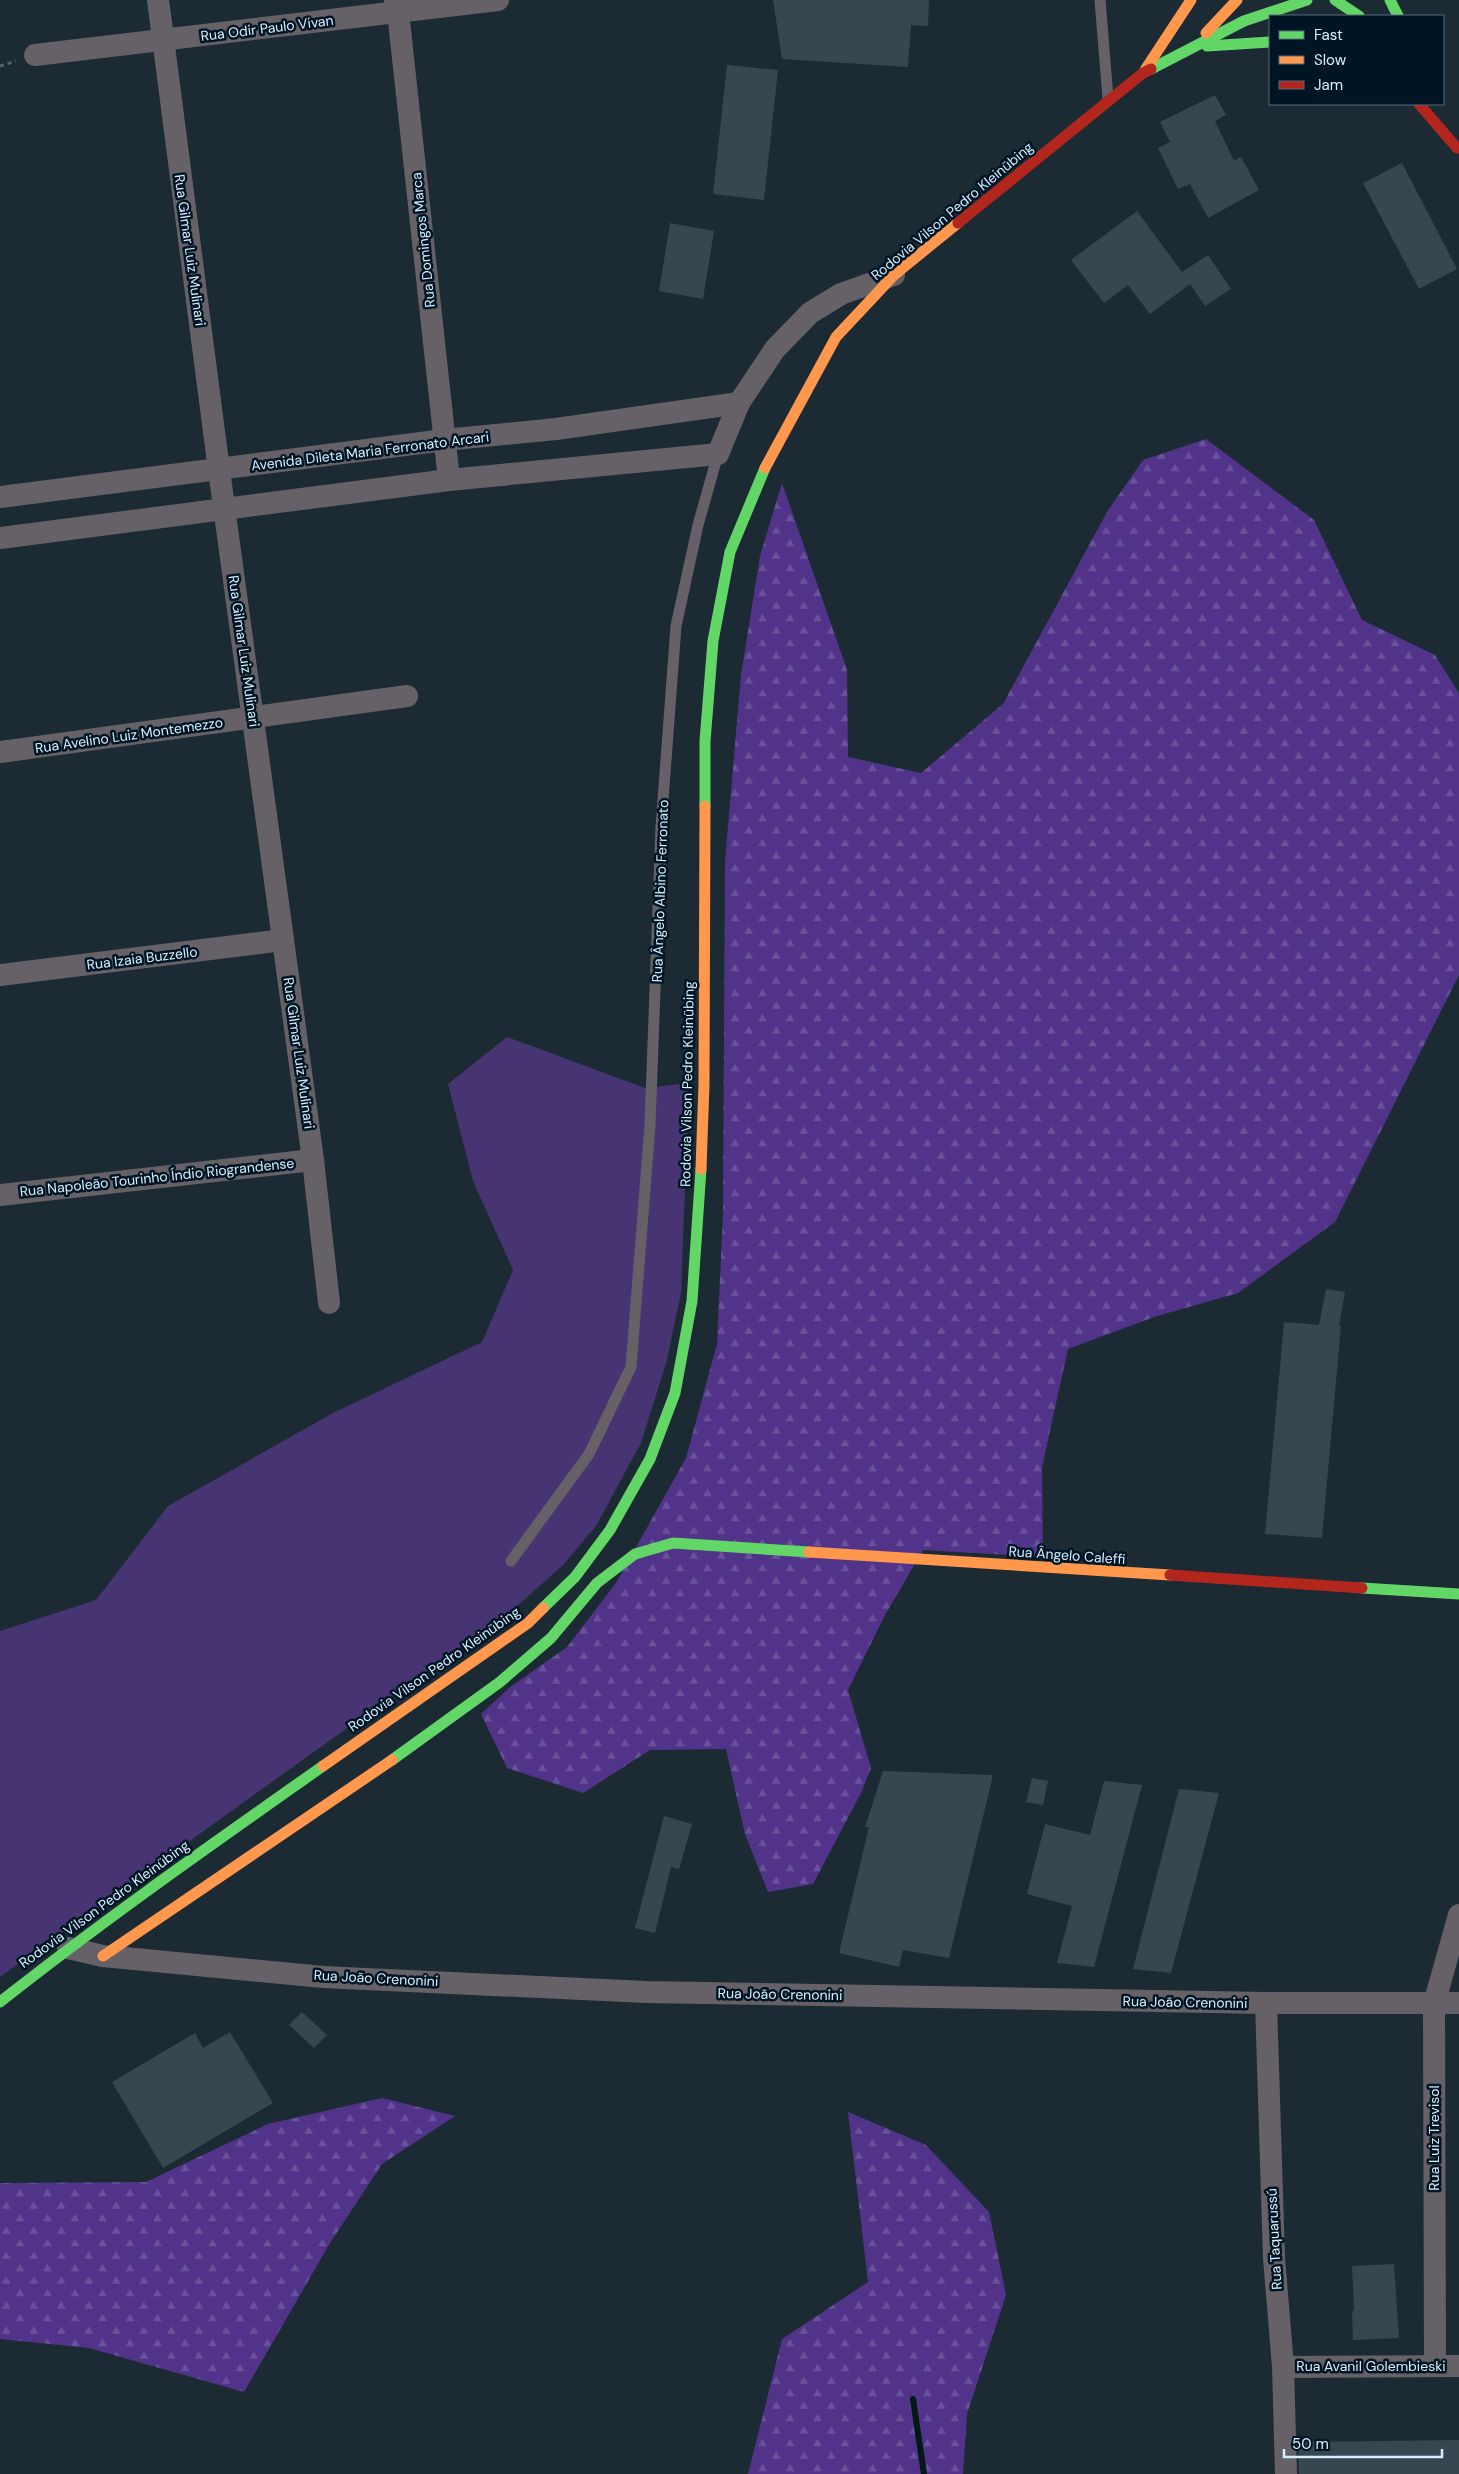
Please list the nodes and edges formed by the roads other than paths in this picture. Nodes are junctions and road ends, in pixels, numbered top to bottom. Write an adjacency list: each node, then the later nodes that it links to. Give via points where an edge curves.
1 (158, 0): 12 (street, Rua Gilmar Luiz Mulinari)
2 (498, 0): 9 (street, Rua Odir Paulo Vivan)
3 (1100, 0): 17 (lane)
4 (1190, 0): 16 (main road)
5 (1237, 0): 14 (main road, Rodovia Vilson Pedro Kleinübing)
6 (1308, 0): 14 (main road, Rodovia Vilson Pedro Kleinübing, via 1244,21)
7 (1335, 0): 10 (main road)
8 (1390, 0): 11 (main road)
9 (397, 6): 12 (street, Rua Odir Paulo Vivan); 23 (street, Rua Domingos Marca)
10 (1358, 15)
11 (1398, 15)
12 (162, 40): 15 (street, Rua Odir Paulo Vivan); 25 (street, Rua Gilmar Luiz Mulinari)
13 (1269, 42): 14 (main road)
14 (1193, 47): 16 (main road, Rodovia Vilson Pedro Kleinübing)
15 (35, 55)
16 (1144, 73): 17 (main road, Rodovia Vilson Pedro Kleinübing)
17 (1108, 101): 21 (main road, Rodovia Vilson Pedro Kleinübing)
18 (1420, 105): 20 (main road)
19 (1438, 108): 20 (main road)
20 (1458, 147)
21 (894, 275): 22 (street, Rua Ângelo Albino Ferronato, via 841,294 810,314 775,349); 41 (main road, Rodovia Vilson Pedro Kleinübing, via 836,337 804,391 772,452 730,552 713,641 705,741 704,1084 692,1301 675,1393 650,1459 610,1530 575,1577 528,1623)
22 (739, 403): 23 (street, Avenida Dileta Maria Ferronato Arcari, via 556,429); 24 (street, Rua Ângelo Albino Ferronato)
23 (444, 440): 25 (street, Avenida Dileta Maria Ferronato Arcari); 26 (street, Rua Domingos Marca)
24 (718, 454): 26 (street); 38 (lane, Rua Ângelo Albino Ferronato, via 698,525 676,626 662,827 650,1125 631,1367 590,1454)
25 (219, 470): 27 (street, Avenida Dileta Maria Ferronato Arcari); 28 (street, Rua Gilmar Luiz Mulinari)
26 (449, 480): 28 (street)
27 (0, 497)
28 (225, 508): 29 (street); 31 (street, Rua Gilmar Luiz Mulinari)
29 (0, 538)
30 (407, 696): 31 (street, Rua Avelino Luiz Montemezzo)
31 (253, 718): 32 (street, Rua Avelino Luiz Montemezzo); 33 (street, Rua Gilmar Luiz Mulinari)
32 (0, 752)
33 (283, 940): 34 (street, Rua Izaia Buzzello); 35 (street, Rua Gilmar Luiz Mulinari)
34 (0, 975)
35 (313, 1160): 36 (street, Rua Napoleão Tourinho Índio Riograndense); 37 (street, Rua Gilmar Luiz Mulinari)
36 (0, 1195)
37 (329, 1303)
38 (511, 1561)
39 (1459, 1594): 42 (main road, Rua Ângelo Caleffi, via 673,1544 635,1554 597,1583 551,1638 500,1682 392,1760)
40 (1459, 1914): 46 (street, Rua Luiz Trevisol)
41 (68, 1948): 42 (street, Rua João Crenonini); 43 (main road, Rodovia Vilson Pedro Kleinübing)
42 (103, 1956): 44 (street, Rua João Crenonini, via 323,1976 646,1992)
43 (0, 2002)
44 (1266, 2003): 46 (street, Rua João Crenonini); 49 (street, Rua Taquarussú, via 1274,2258)
45 (1459, 2003): 46 (street, Rua João Crenonini)
46 (1434, 2004): 47 (street, Rua Luiz Trevisol)
47 (1435, 2366): 48 (street, Rua AvaniI Golembieski); 49 (street, Rua AvaniI Golembieski)
48 (1459, 2366)
49 (1282, 2367): 50 (street, Rua Taquarussú)
50 (1286, 2474)

